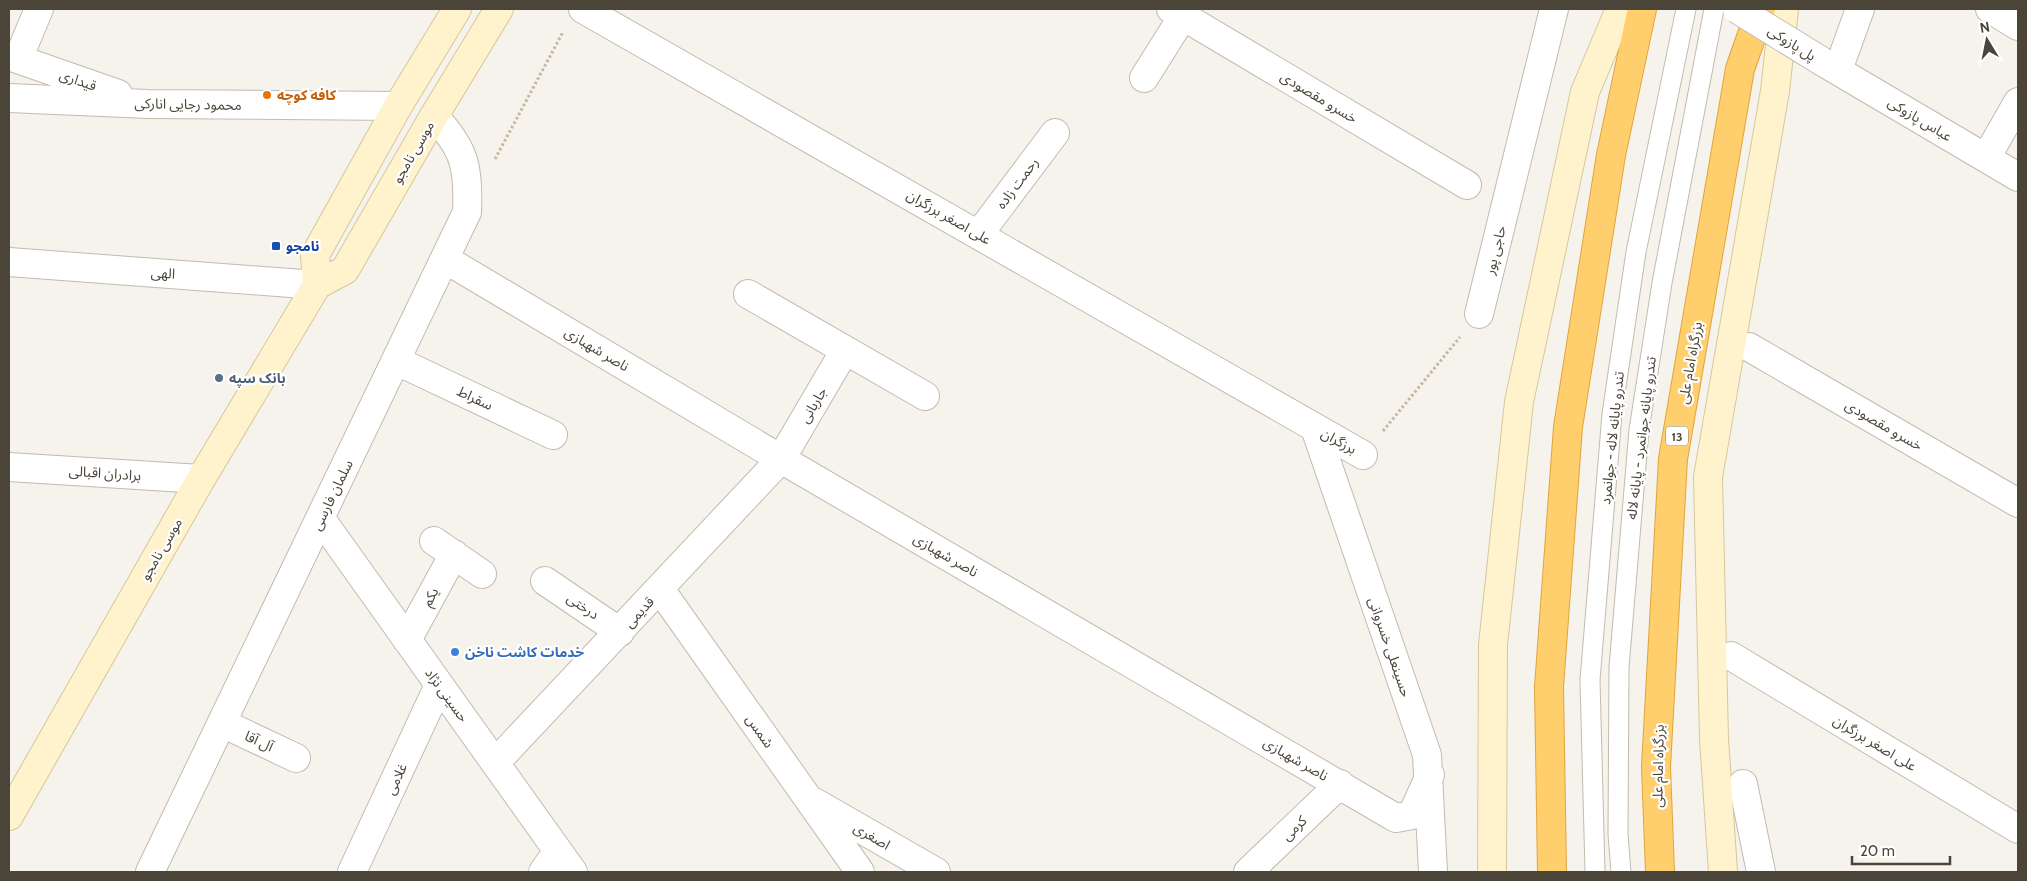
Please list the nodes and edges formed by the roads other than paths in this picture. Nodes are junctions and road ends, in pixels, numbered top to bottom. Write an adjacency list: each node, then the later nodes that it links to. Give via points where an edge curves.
1 (39, 9): 17 (street)
2 (457, 9): 23 (main road)
3 (499, 9): 24 (main road, موسی نامجو)
4 (1554, 9): 34 (street, حاجی پور)
5 (1620, 9): 72 (main road, via 1585,92 1519,402 1493,645)
6 (1642, 9): 73 (highway, via 1611,155 1568,427 1549,688)
7 (1686, 9): 74 (lane, تندرو پایانه لاله - جوانمرد, via 1636,252 1612,414 1590,680)
8 (1714, 9): 75 (lane, تندرو پایانه جوانمرد - پایانه لاله, via 1662,282 1640,430 1619,668 1618,834)
9 (1736, 9): 18 (street, پل پازوکی, bridge)
10 (1761, 9): 76 (highway, بزرگراه امام علی / 13, via 1740,70 1673,458 1656,767)
11 (1784, 9): 65 (main road, via 1775,91 1708,477 1714,739)
12 (1860, 9): 18 (street)
13 (1990, 9): 16 (street)
14 (1177, 12): 19 (street); 28 (street, خسرو مقصودی)
15 (575, 17): 29 (street, علی اصغر برزگران)
16 (2018, 26)
17 (13, 57): 22 (street, قیداری)
18 (1830, 66): 26 (street, عباس پازوکی)
19 (1144, 78)
20 (9, 98): 22 (street, محمود رجایی انارکی)
21 (2018, 102): 26 (street)
22 (148, 104): 23 (street, محمود رجایی انارکی)
23 (398, 106): 32 (main road, via 315,255)
24 (434, 116): 30 (street, سلمان فارسی, via 450,133 460,151 468,178 467,212); 32 (main road, موسی نامجو, via 345,270)
25 (1055, 133): 29 (street, رحمت زاده)
26 (1986, 158): 27 (street, عباس پازوکی)
27 (2018, 177)
28 (1467, 185)
29 (979, 234): 39 (street, علی اصغر برزگران)
30 (445, 259): 37 (street, سلمان فارسی); 42 (street, ناصر شهبازی)
31 (9, 262): 32 (street, الهی)
32 (317, 285): 44 (main road, موسی نامجو)
33 (748, 294): 36 (street)
34 (1479, 314)
35 (1749, 347): 45 (street, خسرو مقصودی)
36 (845, 350): 38 (street); 42 (street, جاربانی)
37 (397, 361): 40 (street, سقراط); 46 (street, سلمان فارسی)
38 (925, 396)
39 (1315, 428): 41 (street, برزگران); 57 (street, حسینعلی خسروانی, via 1422,738)
40 (553, 435)
41 (1364, 455)
42 (781, 459): 49 (street, قدیمی); 58 (street, ناصر شهبازی)
43 (9, 467): 44 (street, برادران اقبالی)
44 (201, 479): 60 (main road, موسی نامجو)
45 (2018, 503)
46 (320, 518): 51 (street, حسینی نژاد); 54 (street, سلمان فارسی)
47 (482, 574): 51 (street, یکم, via 444,548)
48 (545, 581): 50 (street, درختی)
49 (660, 589): 50 (street, قدیمی); 61 (street, شمس)
50 (620, 632): 56 (street, قدیمی)
51 (407, 640): 53 (street, حسینی نژاد)
52 (1731, 656): 63 (street, علی اصغر برزگران)
53 (440, 685): 56 (street, حسینی نژاد); 67 (street, غلامی)
54 (222, 723): 55 (street, آل آقا); 66 (street, سلمان فارسی)
55 (296, 758)
56 (495, 763): 64 (street, حسینی نژاد)
57 (1430, 775): 58 (street, ناصر شهبازی, via 1412,815 1396,818); 71 (street, حسینعلی خسروانی)
58 (1340, 784): 70 (street, کرمی)
59 (1743, 784): 77 (street)
60 (16, 790): 62 (main road, موسی نامجو)
61 (808, 799): 68 (street, شمس); 69 (street, اصغری)
62 (9, 816)
63 (2018, 829)
64 (558, 865)
65 (1722, 870)
66 (150, 872)
67 (352, 872)
68 (860, 872)
69 (936, 872)
70 (1248, 872)
71 (1433, 872)
72 (1492, 872)
73 (1552, 872)
74 (1595, 872)
75 (1621, 872)
76 (1660, 872)
77 (1761, 872)

